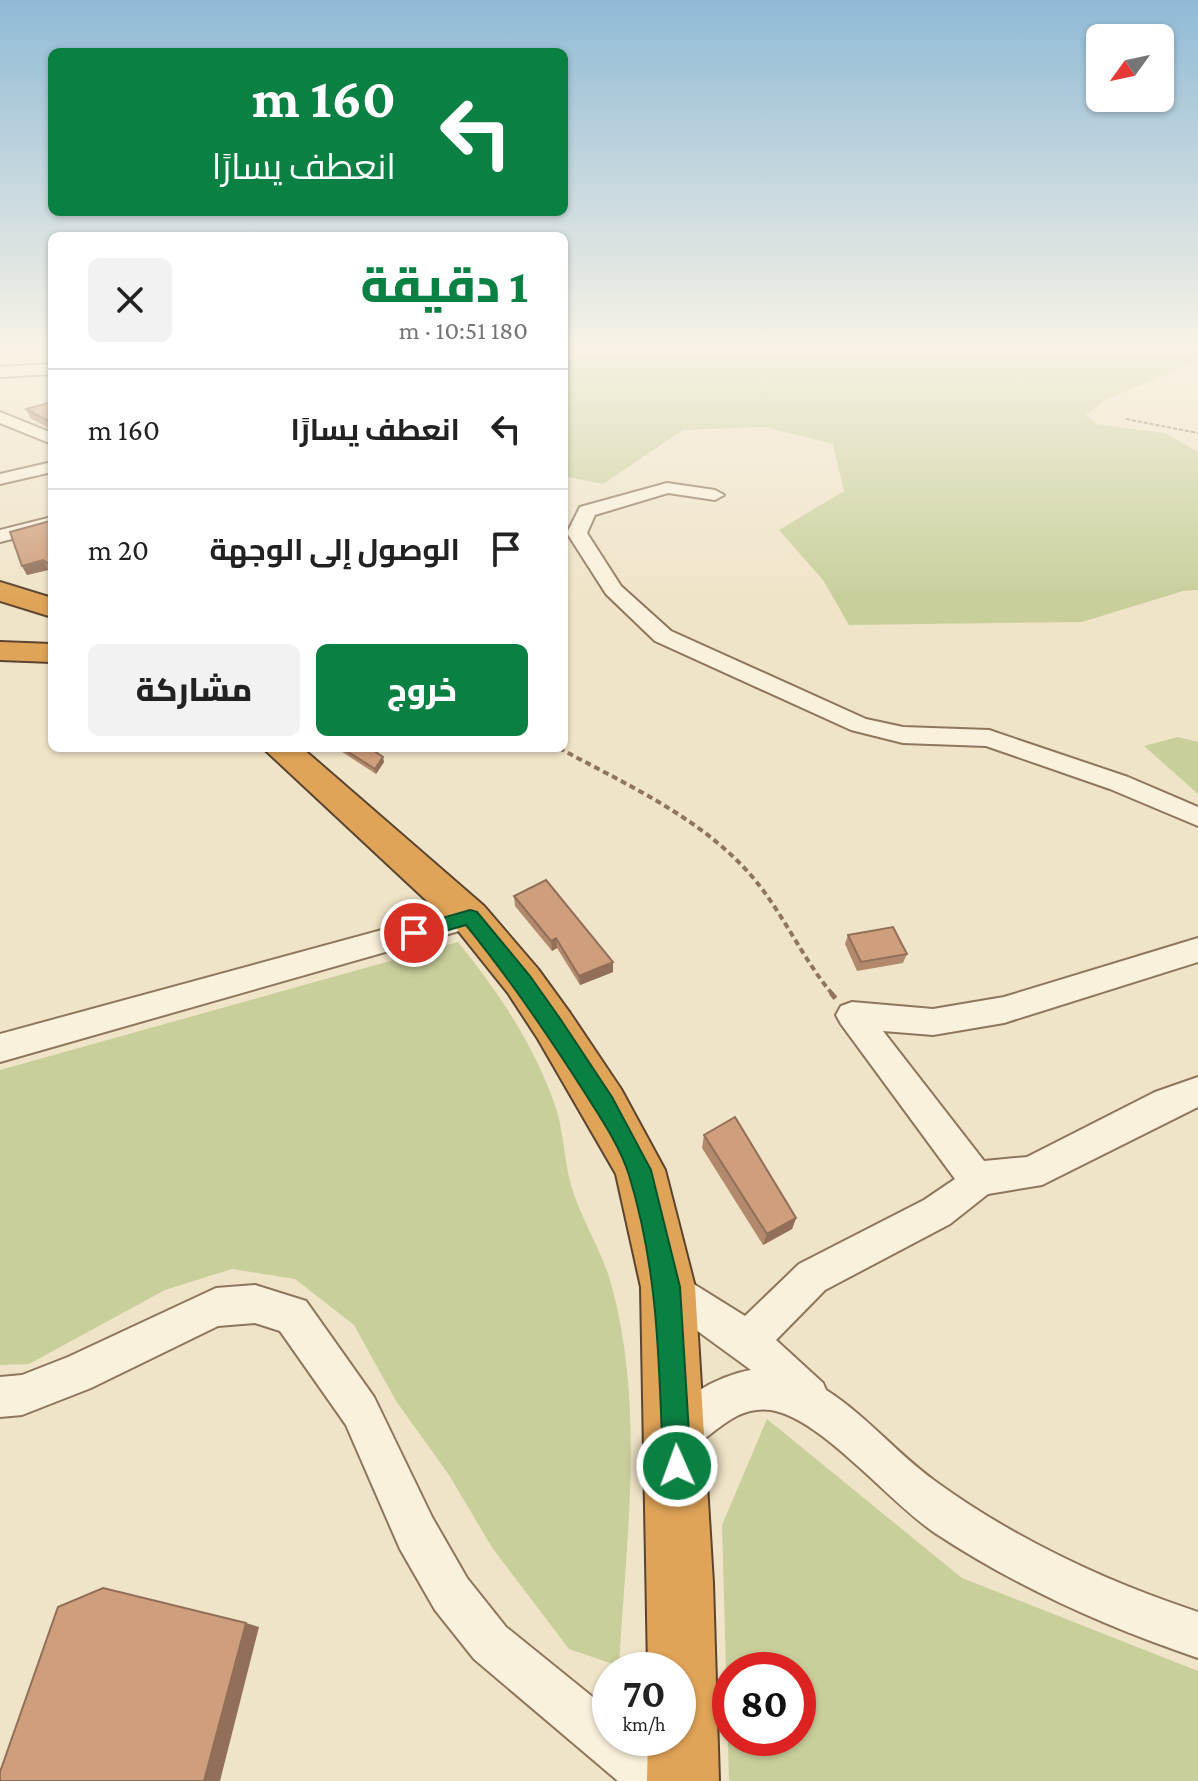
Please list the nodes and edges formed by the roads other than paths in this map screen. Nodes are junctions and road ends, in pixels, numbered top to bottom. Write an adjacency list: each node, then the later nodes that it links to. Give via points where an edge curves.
1 (48, 468): 2 (street)
2 (0, 479)
3 (715, 495): 11 (street, via 667,488 587,511 581,520 577,533 592,566 636,615 663,636 859,725 903,735 989,738)
4 (48, 524): 5 (street)
5 (0, 536)
6 (0, 591): 7 (highway)
7 (48, 607)
8 (0, 651): 9 (highway)
9 (48, 653)
10 (284, 752): 12 (highway)
11 (1198, 817)
12 (470, 917): 14 (street); 17 (highway, via 554,1026 640,1170)
13 (1198, 950): 16 (street, via 1004,1010 933,1022 852,1015)
14 (0, 1048)
15 (1198, 1092): 16 (street, via 1030,1173)
16 (975, 1179): 18 (street, via 971,1190 937,1212 812,1277)
17 (668, 1287): 18 (street); 21 (highway)
18 (748, 1341): 20 (street)
19 (0, 1397): 23 (street, via 22,1395 77,1374 216,1307 255,1304 292,1315 360,1411 416,1533 451,1594 490,1643)
20 (824, 1412): 21 (street, via 784,1392 753,1389 709,1410); 22 (street, via 918,1494 990,1539 1080,1589 1143,1618)
21 (676, 1436): 24 (highway)
22 (1198, 1635)
23 (657, 1781)
24 (683, 1781)

